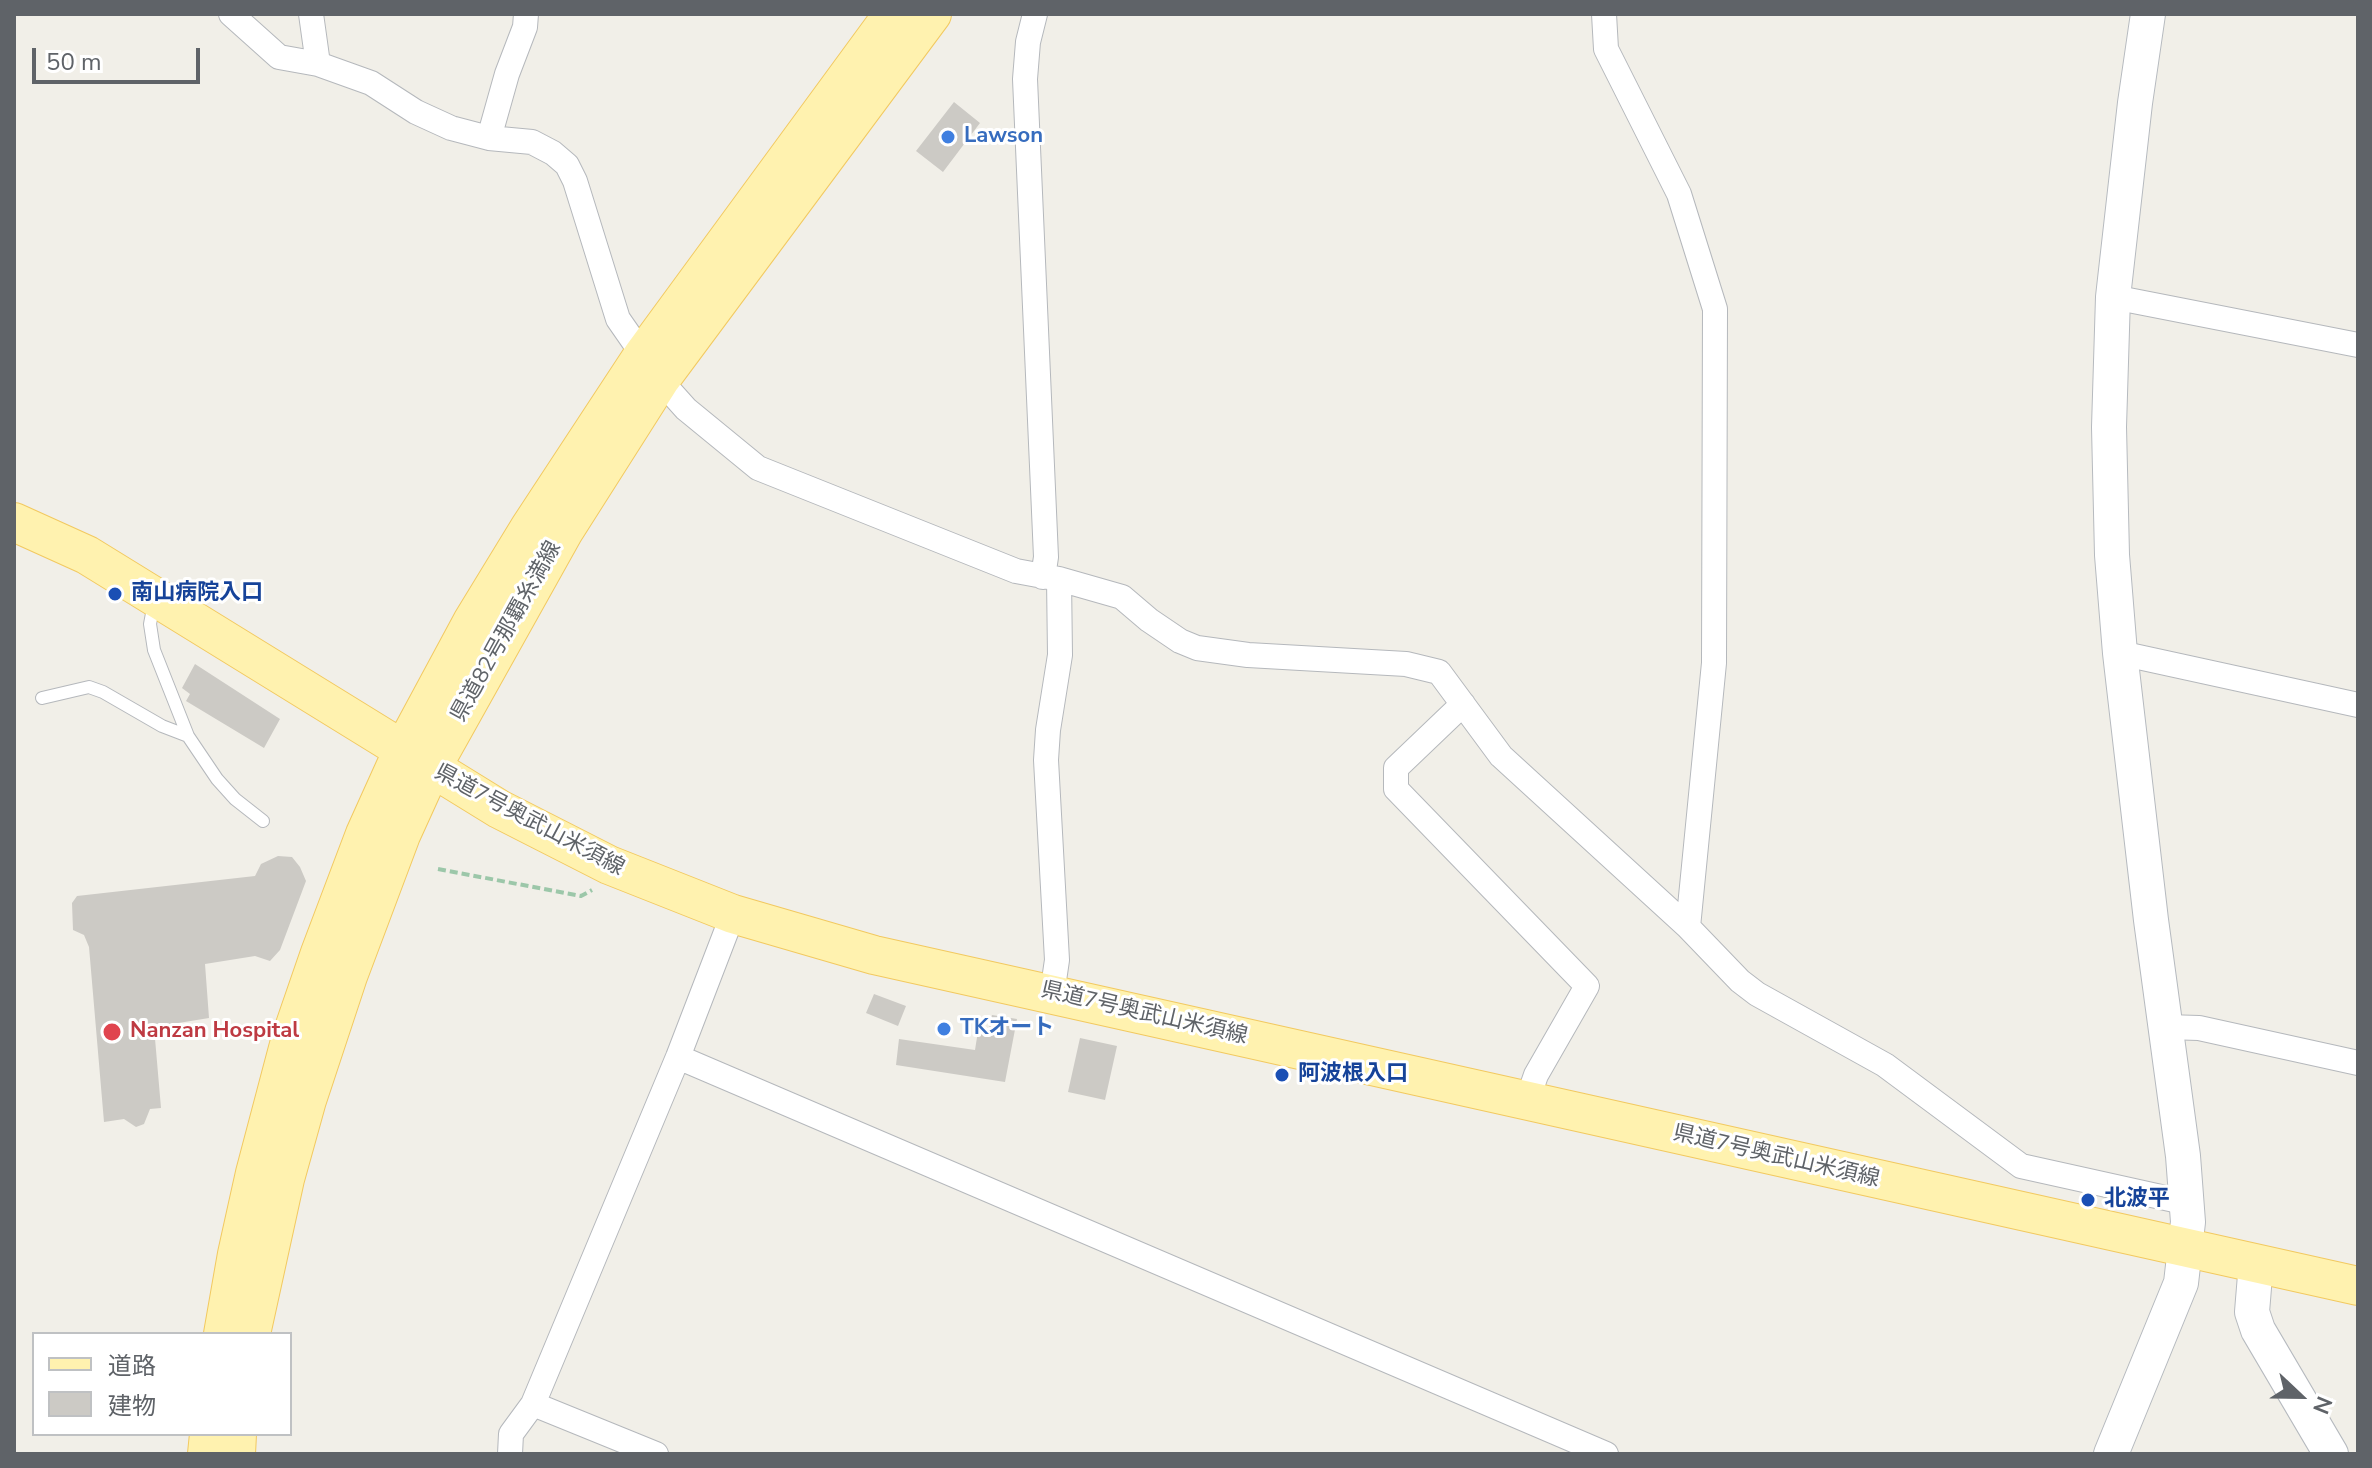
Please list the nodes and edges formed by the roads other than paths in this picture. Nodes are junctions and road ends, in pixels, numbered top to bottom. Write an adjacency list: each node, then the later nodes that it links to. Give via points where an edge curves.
1 (231, 14): 9 (street, via 279,57)
2 (311, 14): 9 (street)
3 (526, 14): 10 (street)
4 (893, 14): 13 (main road, 県道82号那覇糸満線)
5 (932, 14): 13 (main road, 県道82号那覇糸満線)
6 (1035, 14): 15 (street, via 1025,79)
7 (1604, 14): 25 (street, via 1606,49 1679,194 1715,309 1714,663)
8 (2148, 14): 11 (street)
9 (318, 64): 10 (street, via 371,83 451,128)
10 (489, 138): 13 (street, via 532,142 567,165 618,319)
11 (2113, 297): 12 (street); 17 (street, via 2109,427)
12 (2358, 345)
13 (652, 367): 15 (street, via 686,409 758,468 1016,571); 22 (main road, 県道82号那覇糸満線, via 564,531)
14 (14, 522): 16 (main road, 県道7号奥武山米須線, via 65,544)
15 (1051, 578): 19 (street, via 1122,597 1197,648 1421,666 1439,672); 26 (street, via 1060,655 1046,760 1057,960)
16 (156, 596): 21 (lane, via 150,624 154,650); 22 (main road, 県道7号奥武山米須線)
17 (2120, 653): 20 (street); 27 (street)
18 (42, 698): 21 (lane, via 89,687)
19 (1463, 704): 25 (street, via 1501,756); 30 (street, via 1396,768 1396,789 1587,986 1536,1075)
20 (2358, 705)
21 (188, 736): 23 (lane, via 217,779)
22 (417, 760): 24 (main road, 県道7号奥武山米須線, via 609,865); 35 (main road, 県道82号那覇糸満線, via 365,834 291,1037 249,1200); 36 (main road, 県道82号那覇糸満線, via 401,835 307,1100)
23 (263, 821)
24 (733, 914): 26 (main road, 県道7号奥武山米須線, via 862,952); 28 (street)
25 (1688, 927): 31 (street, via 1740,981 1885,1065 2021,1166)
26 (1052, 994): 30 (main road, 県道7号奥武山米須線)
27 (2166, 1027): 29 (street, via 2199,1028); 31 (street)
28 (678, 1057): 37 (street); 40 (street)
29 (2358, 1063)
30 (1527, 1101): 32 (main road, 県道7号奥武山米須線)
31 (2188, 1203): 32 (street)
32 (2186, 1248): 33 (main road, 県道7号奥武山米須線); 41 (street, via 2181,1283)
33 (2256, 1263): 34 (main road, 県道7号奥武山米須線); 42 (street, via 2252,1312 2258,1330)
34 (2358, 1286)
35 (223, 1332)
36 (251, 1332)
37 (533, 1404): 38 (street, via 511,1434); 39 (street)
38 (510, 1454)
39 (656, 1454)
40 (1606, 1454)
41 (2111, 1454)
42 (2331, 1454)

